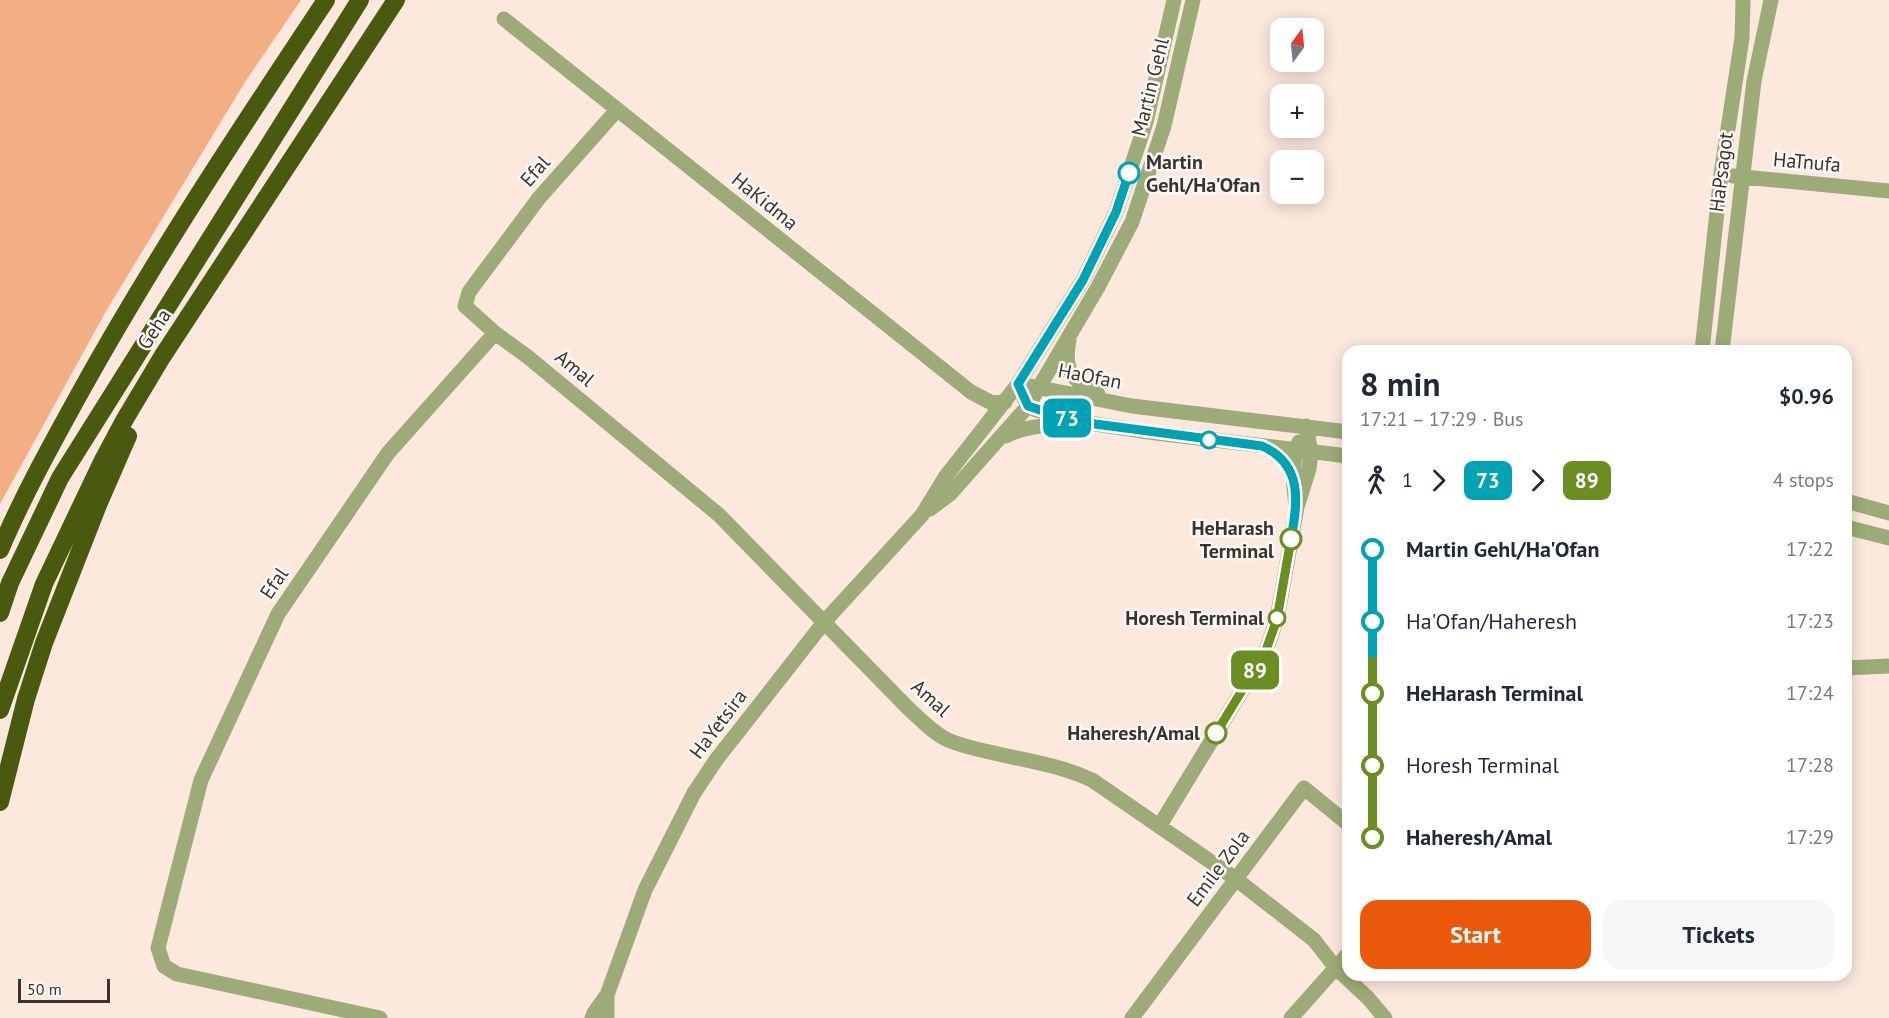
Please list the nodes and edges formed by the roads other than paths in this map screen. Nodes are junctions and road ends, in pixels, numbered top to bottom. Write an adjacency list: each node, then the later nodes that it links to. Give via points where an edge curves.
1 (326, 0): 37 (highway, via 145,280 53,443)
2 (360, 0): 38 (highway, Geha, via 60,478 10,583)
3 (396, 0): 15 (highway, Geha)
4 (1174, 0): 18 (street, Martin Gehl, via 1146,122 1116,212 1083,280)
5 (1193, 0): 14 (street, Martin Gehl, via 1164,126 1132,222)
6 (1743, 0): 10 (street, HaPsagot, via 1742,38)
7 (1771, 0): 11 (street, HaPsagot, via 1754,81)
8 (504, 19): 9 (street, HaKidma)
9 (617, 110): 13 (street, Efal, via 539,198 469,292 465,306); 20 (street, HaKidma, via 971,392 992,403)
10 (1722, 174): 11 (street, HaTnufa); 16 (street, HaPsagot)
11 (1742, 177): 12 (street, HaTnufa); 17 (street, HaPsagot)
12 (1889, 191)
13 (495, 333): 39 (street, Amal, via 719,515); 52 (street, Efal, via 388,453 278,614 201,780 158,948 164,966 177,974)
14 (1070, 335): 19 (street, Martin Gehl); 22 (street, via 1067,359 1074,379 1083,387)
15 (171, 344): 42 (highway, Geha, via 120,428 76,513 44,584); 43 (highway, via 102,495 52,621 26,699)
16 (1703, 345)
17 (1723, 345)
18 (1018, 384): 19 (street, HaOfan); 20 (street, HaYetsira); 21 (street)
19 (1039, 387): 21 (street, Martin Gehl); 22 (street, HaOfan)
20 (1005, 402): 34 (street, HaYetsira, via 946,476)
21 (1028, 406): 23 (street); 26 (street, HaYetsira)
22 (1132, 406): 24 (street, HaOfan)
23 (1095, 424): 26 (street, via 1020,429); 27 (street)
24 (1306, 426): 25 (street, HaOfan); 28 (street)
25 (1342, 431)
26 (1000, 439): 34 (street, HaYetsira, via 950,494)
27 (1262, 446): 28 (street); 30 (street, via 1282,458)
28 (1303, 451): 29 (street); 30 (street); 32 (street, via 1306,481)
29 (1342, 455)
30 (1293, 480): 32 (street)
31 (1852, 503): 33 (street)
32 (1297, 507): 45 (street, via 1277,619 1265,653)
33 (1889, 513)
34 (921, 515): 39 (street, HaYetsira)
35 (1852, 529): 36 (street)
36 (1889, 538)
37 (0, 550)
38 (0, 613)
39 (825, 621): 45 (street, Amal, via 908,708 946,739 1073,771); 51 (street, HaYetsira, via 694,793 645,890)
40 (1889, 666): 41 (street)
41 (1852, 668)
42 (0, 710)
43 (0, 802)
44 (1342, 819): 46 (street, Emile Zola, via 1304,788)
45 (1160, 825): 46 (street, Amal)
46 (1236, 879): 48 (street, Amal, via 1314,940); 55 (street, Emile Zola)
47 (1342, 960): 48 (street)
48 (1335, 967): 49 (street, Amal); 56 (street)
49 (1342, 974)
50 (1350, 981): 57 (street, Amal)
51 (606, 995): 53 (street, HaYetsira); 54 (street, HaYetsira)
52 (380, 1018)
53 (592, 1018)
54 (607, 1018)
55 (1132, 1018)
56 (1292, 1018)
57 (1384, 1018)

